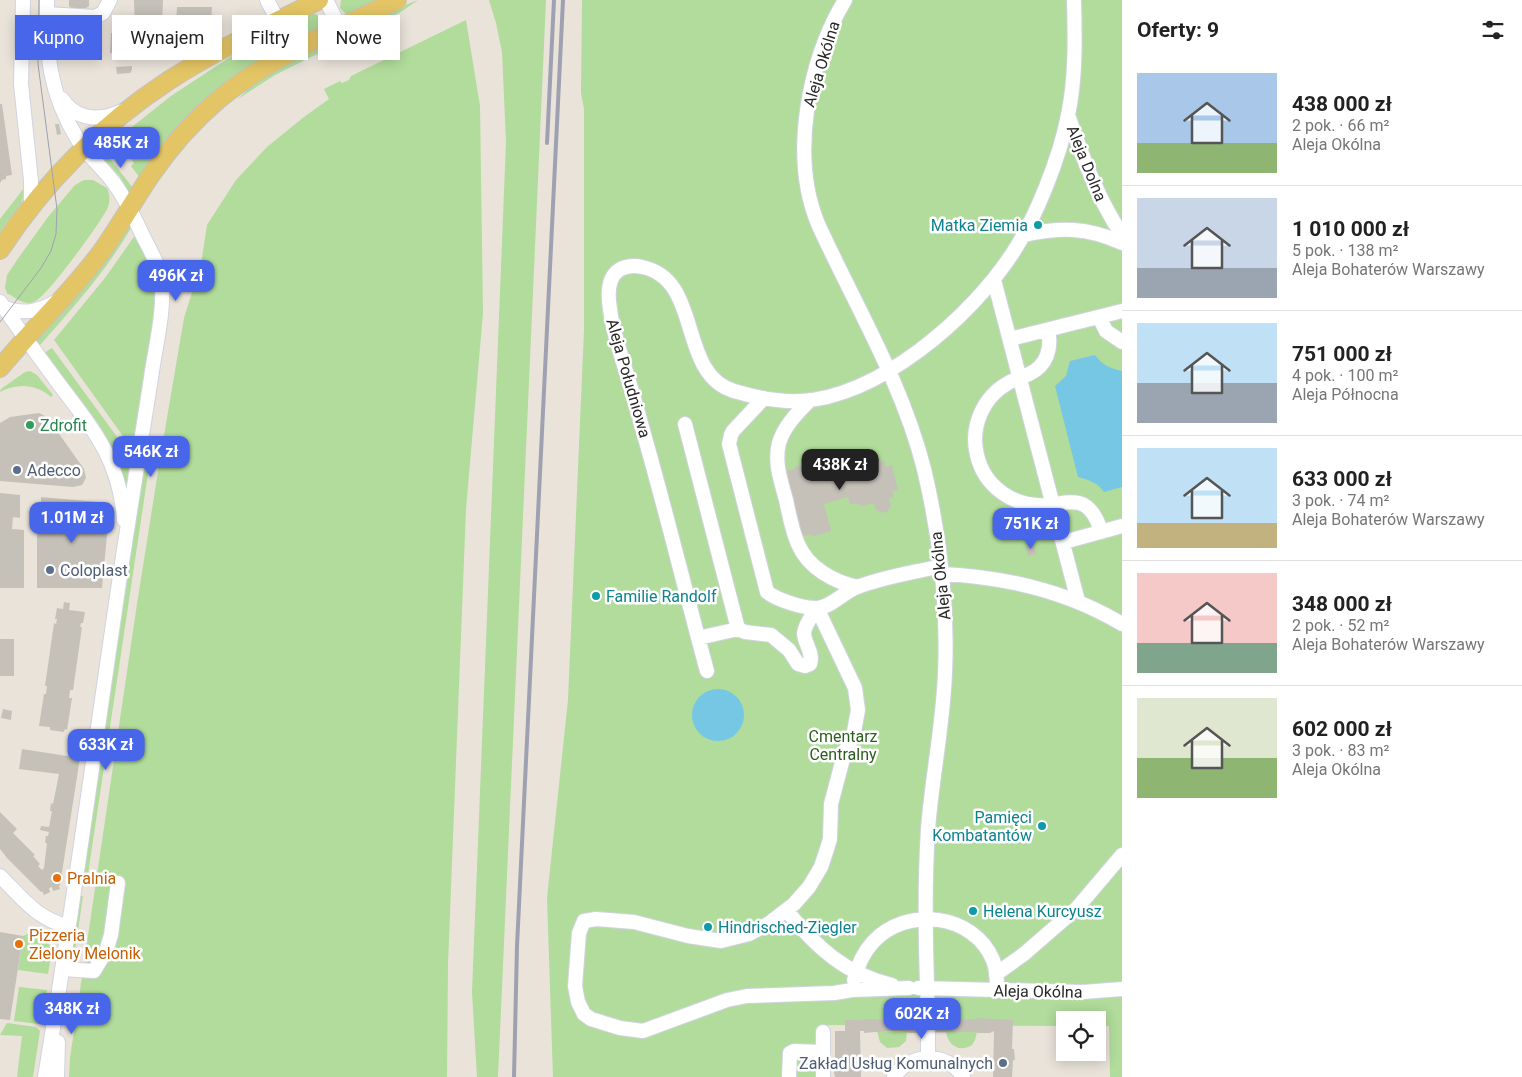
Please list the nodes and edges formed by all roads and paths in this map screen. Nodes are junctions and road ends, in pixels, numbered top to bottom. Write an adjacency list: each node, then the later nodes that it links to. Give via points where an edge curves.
1 (23, 0): 20 (street, via 22,84)
2 (110, 0): 9 (street, via 103,13 95,16)
3 (267, 0): 10 (street)
4 (319, 0): 11 (main road)
5 (326, 0): 12 (street)
6 (398, 0): 13 (main road)
7 (845, 0): 36 (street, Aleja Okólna, via 828,31 808,98 805,136 807,186 818,224)
8 (1074, 0): 18 (street, Aleja Południowa, via 1074,62)
9 (47, 7): 16 (street, via 48,58)
10 (275, 15)
11 (290, 15)
12 (334, 15)
13 (367, 15)
14 (318, 40): 21 (main road, via 244,80 219,100 169,150)
15 (232, 45): 17 (main road, via 199,62)
16 (54, 86): 17 (street, via 68,107 85,117 110,116); 19 (street, via 63,111)
17 (132, 107): 19 (main road)
18 (1068, 115): 22 (street, Aleja Południowa, via 1049,177); 23 (street, Aleja Dolna, via 1090,177)
19 (84, 148): 20 (main road); 21 (street, via 113,182)
20 (31, 207): 25 (main road)
21 (129, 208): 27 (main road, via 102,250); 45 (street, via 155,258 162,290)
22 (1024, 235): 24 (street, via 1070,228); 26 (street, Aleja Południowa)
23 (1122, 235)
24 (1122, 242)
25 (3, 243)
26 (994, 280): 33 (street); 36 (street, Aleja Południowa, via 949,326)
27 (70, 290): 28 (street, via 49,306 35,311 16,311); 32 (main road)
28 (2, 305): 32 (street)
29 (1122, 311): 30 (street)
30 (1099, 317): 31 (street); 34 (street, via 1106,331)
31 (1048, 330): 33 (street); 37 (street, via 1050,344 1046,359 1035,370)
32 (26, 339): 35 (main road); 45 (street, via 109,456 123,503)
33 (1010, 339): 37 (street)
34 (1122, 342)
35 (0, 368)
36 (890, 372): 39 (street, Aleja Południowa); 46 (street, Aleja Okólna, via 923,468)
37 (1020, 377): 41 (street); 41 (street, via 1001,387 983,408 976,428 977,456 989,480 1006,495 1031,505)
38 (764, 398): 39 (street, Aleja Południowa); 49 (street, via 731,435 732,454 767,592 777,598); 52 (street, Aleja Południowa, via 730,390 713,379 704,367 677,294 661,275 636,266 623,268 615,274 609,291 612,322)
39 (810, 400): 47 (street, via 792,419 780,442 778,466 796,542 818,570)
40 (685, 424): 51 (street)
41 (1054, 504): 43 (street, via 1070,502 1084,505 1095,516); 44 (street)
42 (1122, 526): 43 (street)
43 (1101, 532): 44 (street)
44 (1064, 542): 48 (street)
45 (125, 546): 59 (street)
46 (941, 570): 47 (street); 48 (street, via 1001,579); 58 (street, Aleja Okólna, via 946,625 945,675 928,827)
47 (858, 587): 49 (street)
48 (1078, 602): 50 (street)
49 (817, 608): 51 (street, via 805,629 804,636 812,659 805,666 800,666 789,650 771,635); 57 (street, via 855,688 858,710 853,737 845,751 831,804 830,839 825,856 808,887)
50 (1122, 623)
51 (738, 629): 52 (street)
52 (698, 638): 53 (street, Aleja Południowa)
53 (707, 672)
54 (1122, 855): 62 (street, via 1076,908)
55 (0, 876): 59 (street, via 41,916)
56 (118, 883): 60 (street, via 106,951 94,971)
57 (787, 910): 61 (street, via 817,945); 66 (street, via 760,930 721,941 681,935 634,922 584,921 579,933 575,986 581,1010 596,1022 643,1030 739,997 834,994)
58 (927, 920): 61 (street, via 899,924 884,933 872,943); 62 (street, via 956,924 974,934 988,952); 64 (street, Aleja Okólna)
59 (68, 926): 60 (street)
60 (62, 969): 68 (street)
61 (856, 973): 63 (street); 66 (street)
62 (996, 974): 67 (street)
63 (909, 988): 64 (street); 66 (street)
64 (927, 988): 67 (street, Aleja Okólna); 69 (street)
65 (1122, 989): 67 (street, Aleja Okólna)
66 (852, 990)
67 (997, 991)
68 (59, 992): 74 (street); 75 (street)
69 (928, 1018)
70 (823, 1032): 72 (street)
71 (928, 1033): 73 (street)
72 (823, 1052): 76 (street, via 790,1053); 77 (street)
73 (928, 1058): 78 (street, via 905,1065); 79 (street, via 952,1064)
74 (45, 1077)
75 (57, 1077)
76 (789, 1077)
77 (823, 1077)
78 (894, 1077)
79 (963, 1077)

